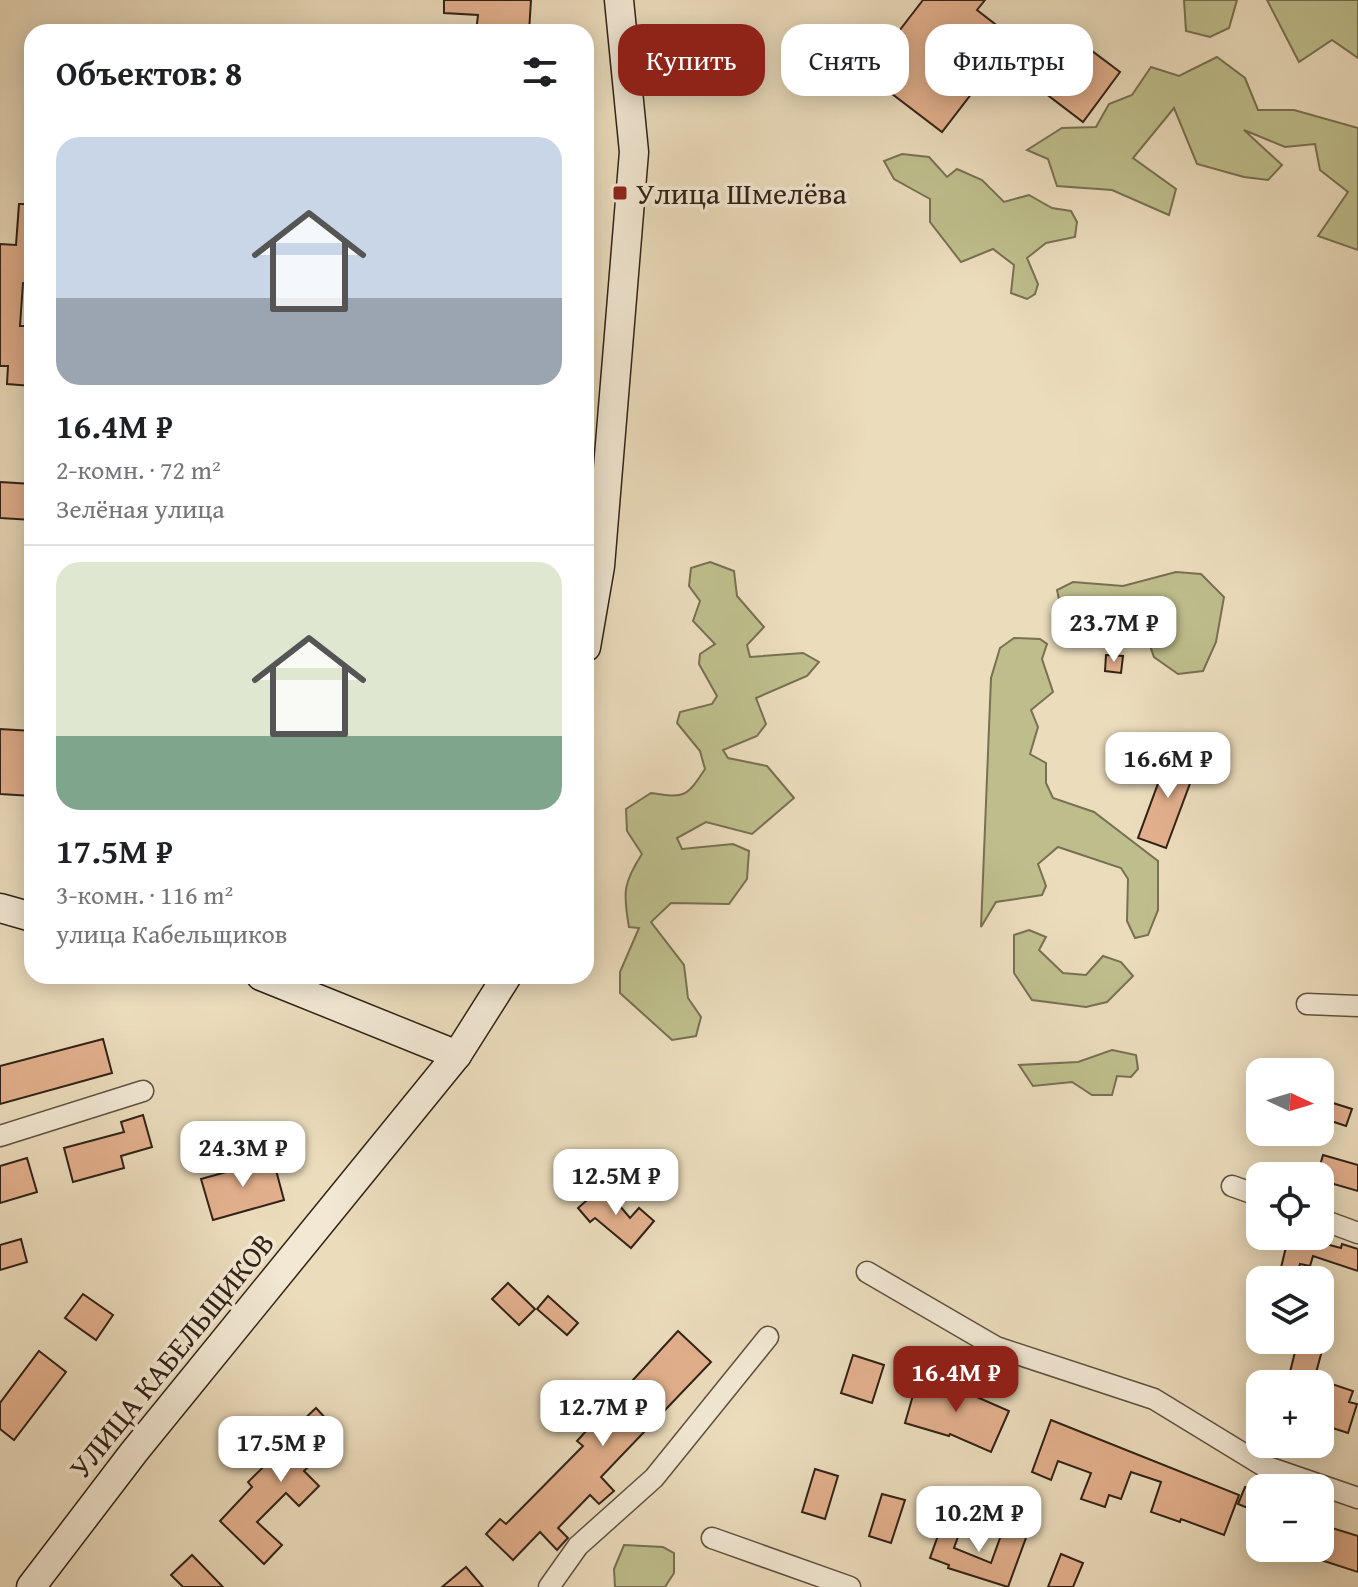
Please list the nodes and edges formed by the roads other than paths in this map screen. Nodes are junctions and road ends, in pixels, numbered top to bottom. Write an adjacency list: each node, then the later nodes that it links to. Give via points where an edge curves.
1 (619, 0): 2 (main road, via 634,152)
2 (594, 601)
3 (0, 908): 4 (main road)
4 (24, 915)
5 (281, 984): 9 (main road)
6 (502, 984): 9 (main road)
7 (1307, 1004): 8 (street)
8 (1358, 1006)
9 (457, 1055): 20 (main road, УЛИЦА КАБЕЛЬЩИКОВ)
10 (143, 1091): 11 (street)
11 (0, 1136)
12 (1232, 1186): 13 (street)
13 (1246, 1191)
14 (1334, 1224): 15 (street)
15 (1358, 1233)
16 (867, 1272): 18 (street, via 996,1347 1154,1399 1262,1465)
17 (768, 1337): 21 (street, via 654,1478 578,1546)
18 (1358, 1498)
19 (712, 1538): 22 (street)
20 (31, 1587)
21 (549, 1587)
22 (850, 1587)

